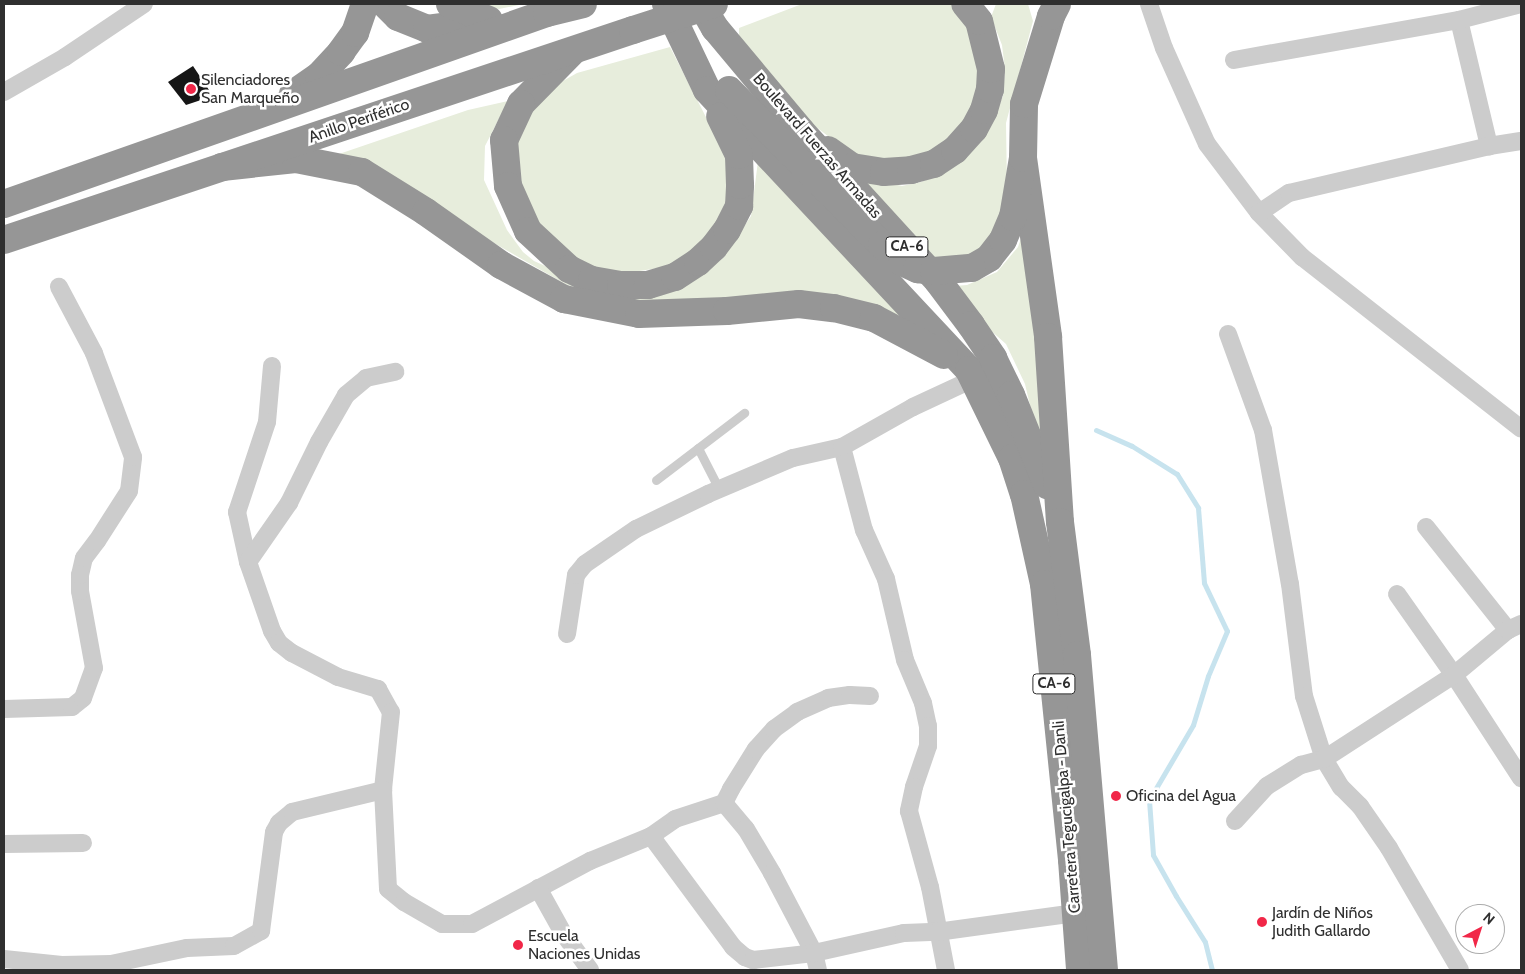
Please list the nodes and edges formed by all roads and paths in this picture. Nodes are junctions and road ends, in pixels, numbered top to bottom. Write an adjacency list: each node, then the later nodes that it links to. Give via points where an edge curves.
1 (144, 4): 19 (street, via 65,57)
2 (365, 4): 20 (highway, via 355,33 341,52 319,76)
3 (385, 4): 15 (highway, via 398,17 427,29)
4 (450, 4): 15 (highway)
5 (583, 4): 13 (highway)
6 (666, 4): 18 (highway, via 681,39)
7 (702, 4): 21 (highway, Boulevard Fuerzas Armadas / CA-6, via 715,28)
8 (714, 4): 16 (highway, Anillo Periférico, bridge)
9 (1149, 4): 27 (street, via 1164,48 1207,144)
10 (1521, 4): 14 (street)
11 (1057, 7): 24 (highway, via 1024,104)
12 (974, 10): 21 (highway, via 991,69 990,89 974,129 955,150 934,164 884,172 852,167)
13 (547, 13): 15 (highway); 20 (highway)
14 (1459, 20): 17 (street); 23 (street)
15 (492, 21)
16 (577, 47): 18 (highway, via 521,104 504,140 508,186 528,231 569,269 592,280 648,286 676,276 714,248 727,230 739,206 739,155); 25 (highway, Anillo Periférico)
17 (1234, 60)
18 (718, 90): 24 (highway, bridge, via 882,245 902,262 917,269 934,272 972,268 989,258 1003,240 1013,217); 33 (highway, CA-6)
19 (4, 92)
20 (268, 112): 26 (highway)
21 (801, 131): 40 (highway, Boulevard Fuerzas Armadas / CA-6, via 938,281 993,358 1036,452)
22 (1521, 141): 23 (street)
23 (1489, 146): 27 (street, via 1289,194)
24 (1023, 158): 40 (highway, via 1048,337)
25 (222, 167): 28 (highway, Anillo Periférico); 33 (highway, via 296,159 362,172 501,265 564,298 639,314 799,304 834,308 874,318 910,336)
26 (4, 204)
27 (1259, 213): 35 (street, via 1302,257)
28 (4, 240)
29 (59, 287): 48 (street, via 94,353 133,457 128,491 84,558 80,575 94,668 83,698 72,707)
30 (1228, 334): 49 (street, via 1263,430 1290,584 1304,696)
31 (272, 366): 42 (street, via 267,422 237,512)
32 (395, 372): 42 (street, via 366,378 346,395 289,503)
33 (971, 375): 36 (street); 58 (highway, Carretera Tegucigalpa - Danli / CA-6, via 1012,458 1024,494 1044,584)
34 (744, 413): 37 (lane)
35 (1521, 429)
36 (842, 447): 39 (street, via 793,458); 59 (street, via 864,530 886,579 905,660 923,703 928,726 926,753 909,811 930,887)
37 (698, 448): 38 (lane); 39 (lane)
38 (656, 480)
39 (719, 489): 45 (street, via 636,529 585,564 576,575)
40 (1060, 522): 66 (highway, Carretera Tegucigalpa - Danli / CA-6, via 1077,655)
41 (1426, 527): 44 (street)
42 (248, 562): 51 (street, via 272,632 279,642 292,653 338,677 378,689 390,712)
43 (1397, 594): 46 (street)
44 (1515, 627): 46 (street)
45 (567, 634)
46 (1454, 675): 49 (street); 50 (street)
47 (870, 696): 52 (street, via 828,698 797,712 774,729 756,749)
48 (4, 709)
49 (1324, 759): 53 (street, via 1301,766 1267,786); 67 (street, via 1341,787 1360,806 1389,848)
50 (1521, 778)
51 (383, 790): 57 (street, via 388,889 404,902 442,924 472,924); 61 (street, via 292,812 284,817 274,832 261,931 234,946 187,948 111,964 62,965)
52 (724, 803): 54 (street, via 675,819); 60 (street, via 746,829)
53 (1235, 822)
54 (651, 836): 57 (street, via 590,861); 60 (street, via 733,947 745,957 764,960)
55 (83, 843): 56 (street)
56 (4, 844)
57 (538, 888): 62 (street, via 563,933)
58 (1076, 913): 59 (street); 65 (highway, Carretera Tegucigalpa - Danli / CA-6)
59 (937, 932): 60 (street, via 904,933); 64 (street)
60 (814, 953): 63 (street)
61 (4, 959)
62 (590, 970)
63 (818, 970)
64 (946, 970)
65 (1080, 970)
66 (1104, 970)
67 (1460, 970)

